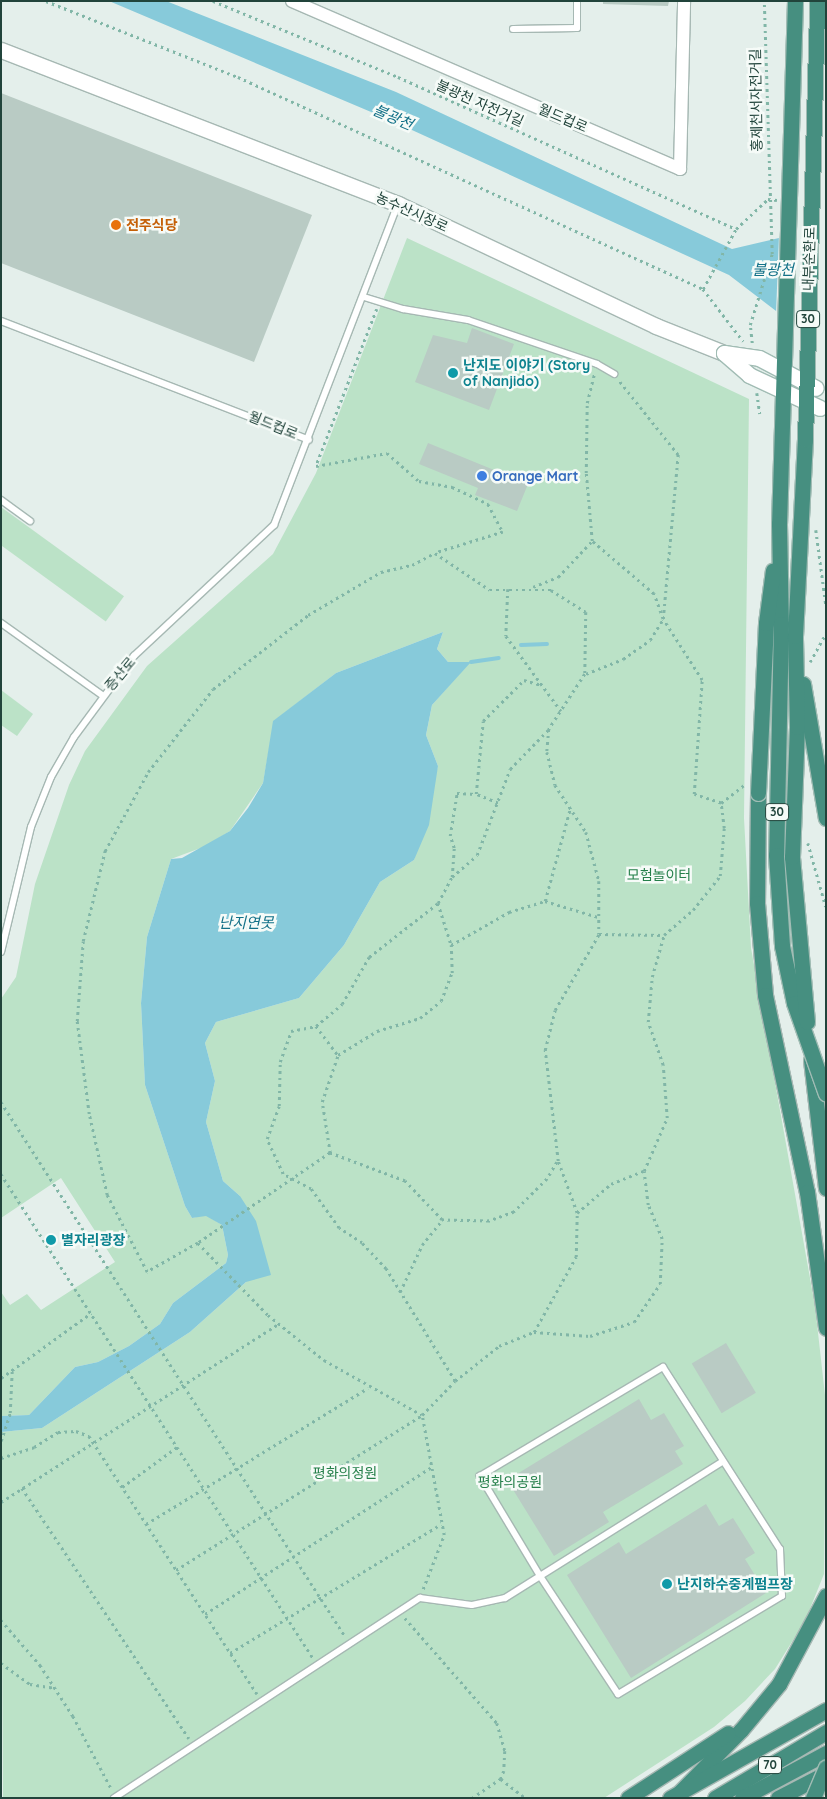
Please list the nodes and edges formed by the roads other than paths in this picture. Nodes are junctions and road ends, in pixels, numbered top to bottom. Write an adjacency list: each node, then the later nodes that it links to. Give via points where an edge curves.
1 (292, 1): 3 (street, 월드컵로, via 680,169)
2 (577, 1): 6 (lane, via 577,28)
3 (684, 1)
4 (795, 1): 20 (highway, 내부순환로 / 30, bridge)
5 (817, 1): 22 (highway, 내부순환로 / 30, bridge, via 806,440)
6 (513, 29)
7 (1, 50): 8 (main road, 농수산시장로)
8 (21, 57): 9 (main road); 10 (main road, 농수산시장로)
9 (1, 59)
10 (398, 204): 11 (lane, 월드컵로); 13 (main road, 농수산시장로, via 656,326)
11 (364, 297): 14 (lane, via 468,320 597,364); 17 (lane, 월드컵로)
12 (1, 321): 17 (lane, 월드컵로)
13 (724, 353): 15 (main road, 농수산시장로, bridge, via 759,358); 16 (main road, bridge, via 749,375)
14 (614, 374)
15 (821, 390)
16 (824, 410)
17 (309, 440): 23 (lane, 증산로, via 274,525 170,620)
18 (1, 500): 19 (lane)
19 (30, 521)
20 (779, 524): 26 (highway, 30, bridge, via 782,624 776,854 782,946 794,1003); 28 (highway, bridge, via 766,623 753,787 758,903 765,995 807,1192)
21 (1, 623): 23 (lane)
22 (795, 636): 24 (highway, 30, bridge); 27 (highway, bridge, via 792,858)
23 (102, 695): 25 (lane, 증산로, via 51,776 31,827)
24 (826, 818)
25 (1, 952)
26 (826, 1094)
27 (826, 1188)
28 (826, 1328)
29 (723, 1461): 30 (lane); 30 (lane, via 663,1367 480,1476); 30 (lane, via 780,1549 782,1596 618,1694)
30 (540, 1576): 39 (lane, via 505,1598 472,1605 420,1598)
31 (826, 1596): 32 (highway)
32 (779, 1684): 38 (highway, via 741,1730); 40 (highway, via 735,1728)
33 (826, 1710): 38 (highway)
34 (826, 1732): 41 (highway, 70)
35 (826, 1753): 42 (highway)
36 (826, 1768): 44 (highway, bridge)
37 (826, 1773): 43 (highway)
38 (675, 1795)
39 (115, 1797)
40 (628, 1798)
41 (715, 1798)
42 (742, 1798)
43 (778, 1798)
44 (813, 1798)

